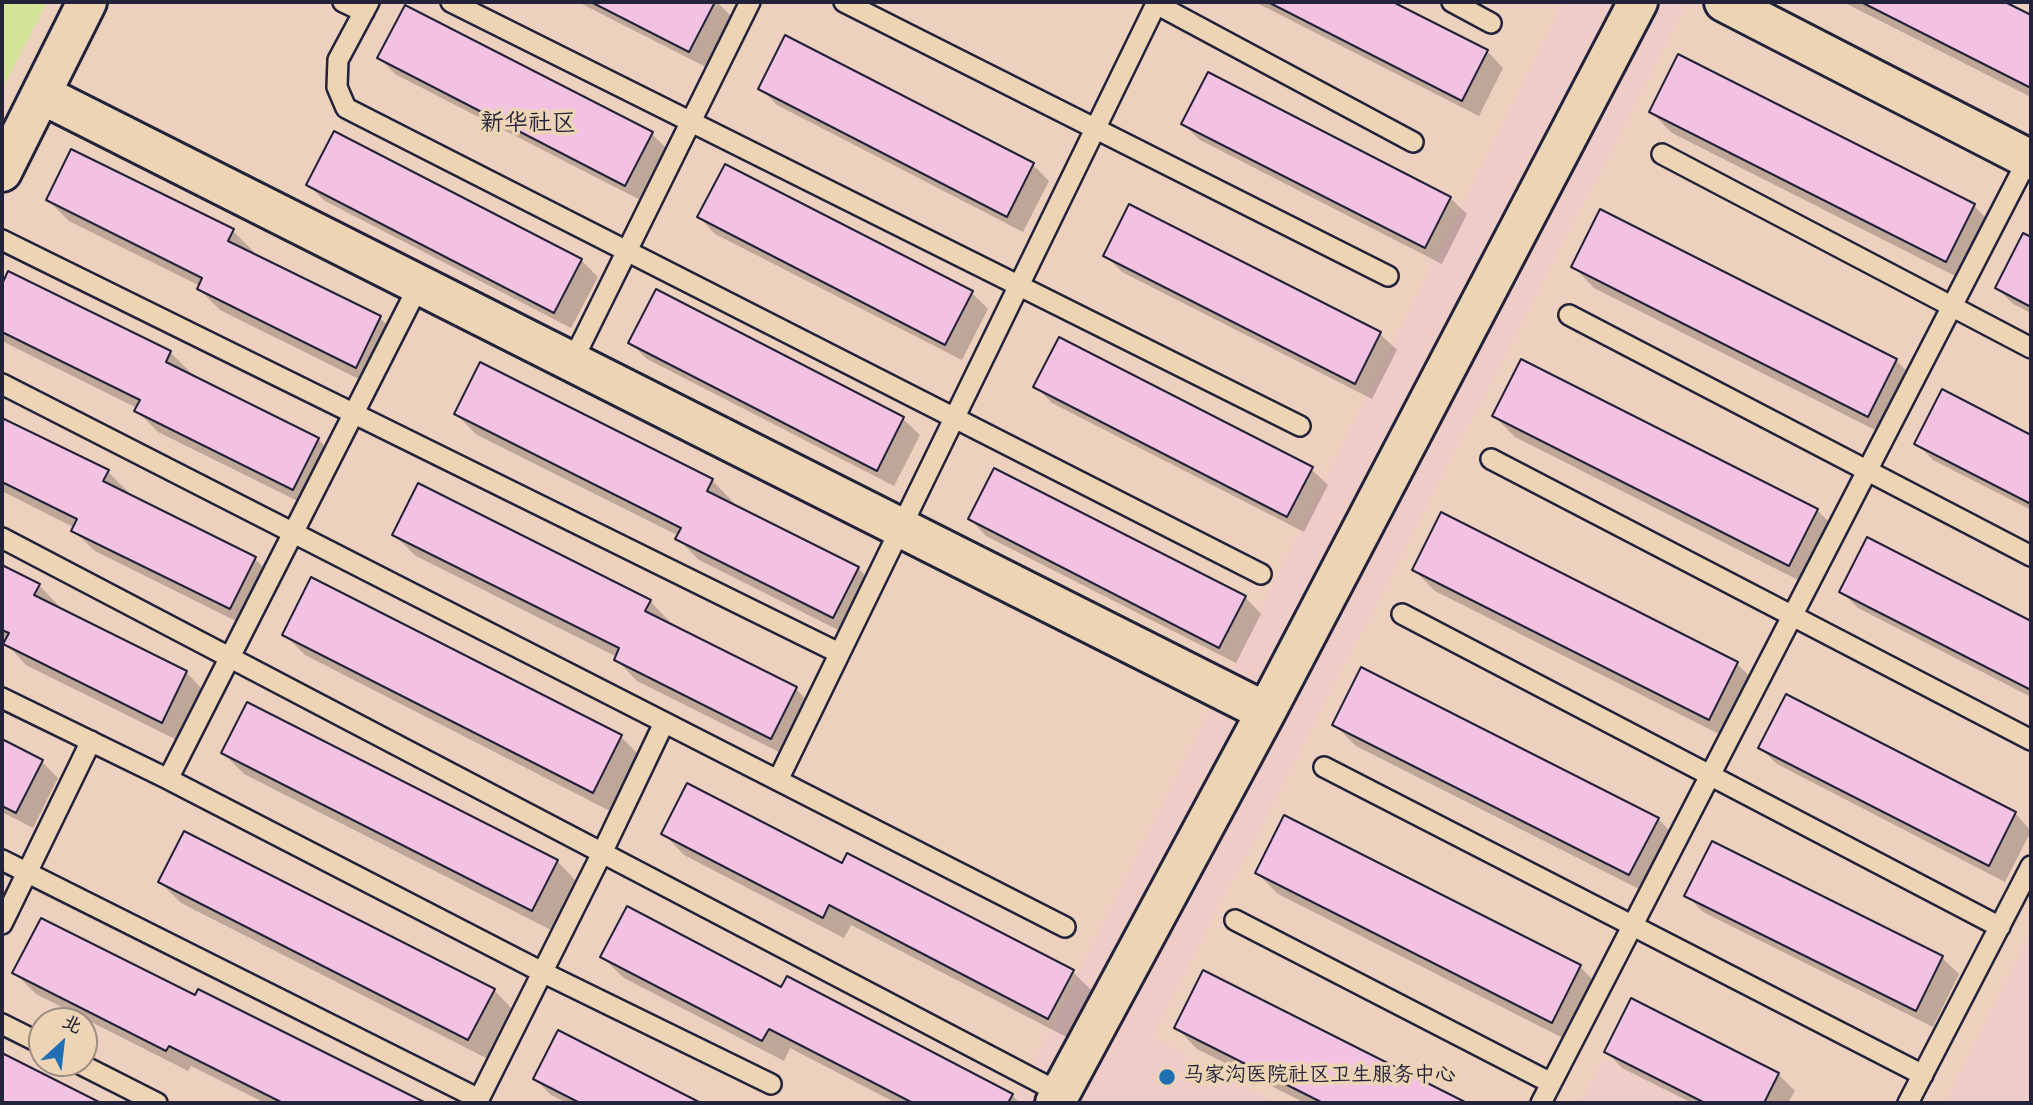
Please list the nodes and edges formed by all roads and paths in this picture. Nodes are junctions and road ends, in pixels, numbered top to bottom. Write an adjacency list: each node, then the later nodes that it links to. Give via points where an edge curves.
1 (87, 2): 12 (street)
2 (343, 2): 10 (lane)
3 (451, 2): 13 (lane)
4 (750, 2): 13 (lane)
5 (844, 2): 14 (lane)
6 (1452, 2): 11 (lane)
7 (1638, 2): 44 (street)
8 (1724, 2): 17 (street)
9 (1156, 3): 14 (lane); 15 (lane)
10 (367, 7): 20 (lane, via 338,60 337,87 346,108)
11 (1491, 23)
12 (41, 94): 18 (street); 22 (street)
13 (691, 121): 20 (lane); 23 (lane)
14 (1094, 128): 21 (lane); 23 (lane)
15 (1413, 142)
16 (1662, 154): 24 (lane)
17 (2030, 157): 24 (lane)
18 (2, 172)
19 (2, 240): 29 (lane)
20 (627, 251): 27 (lane); 30 (lane)
21 (1388, 276)
22 (419, 285): 27 (street); 29 (lane)
23 (1018, 285): 30 (lane); 31 (lane)
24 (1952, 306): 26 (lane); 33 (lane)
25 (1569, 315): 33 (lane)
26 (2031, 348)
27 (572, 362): 34 (street)
28 (2, 384): 35 (lane)
29 (354, 414): 35 (lane); 41 (lane)
30 (953, 417): 34 (lane); 38 (lane)
31 (1300, 426)
32 (1491, 459): 40 (lane)
33 (1867, 470): 37 (lane); 40 (lane)
34 (900, 527): 41 (lane); 44 (street)
35 (293, 533): 42 (lane); 45 (lane)
36 (2, 538): 42 (lane)
37 (2031, 556)
38 (1261, 574)
39 (1402, 614): 49 (lane)
40 (1793, 616): 46 (lane); 49 (lane)
41 (839, 653): 51 (lane)
42 (230, 657): 50 (lane); 52 (lane)
43 (2, 698): 47 (lane)
44 (1266, 712): 68 (street)
45 (664, 723): 51 (lane); 52 (lane)
46 (2031, 740)
47 (91, 741): 50 (lane); 55 (lane)
48 (1324, 767): 58 (lane)
49 (1710, 775): 58 (lane); 59 (lane)
50 (168, 779): 61 (lane)
51 (778, 780): 60 (lane)
52 (602, 853): 61 (lane); 68 (lane)
53 (2, 860): 55 (lane)
54 (2031, 866): 59 (lane)
55 (27, 873): 57 (lane); 69 (lane)
56 (1235, 920): 66 (lane)
57 (2, 925)
58 (1633, 926): 65 (lane); 66 (lane)
59 (2000, 927): 65 (lane)
60 (1065, 928)
61 (542, 972): 67 (lane); 69 (lane)
62 (2, 1024): 63 (lane)
63 (28, 1037)
64 (98, 1073): 70 (lane)
65 (1923, 1075): 72 (lane)
66 (1551, 1083): 71 (lane)
67 (771, 1084)
68 (1057, 1098)
69 (478, 1101)
70 (157, 1103)
71 (1541, 1103)
72 (1908, 1103)

